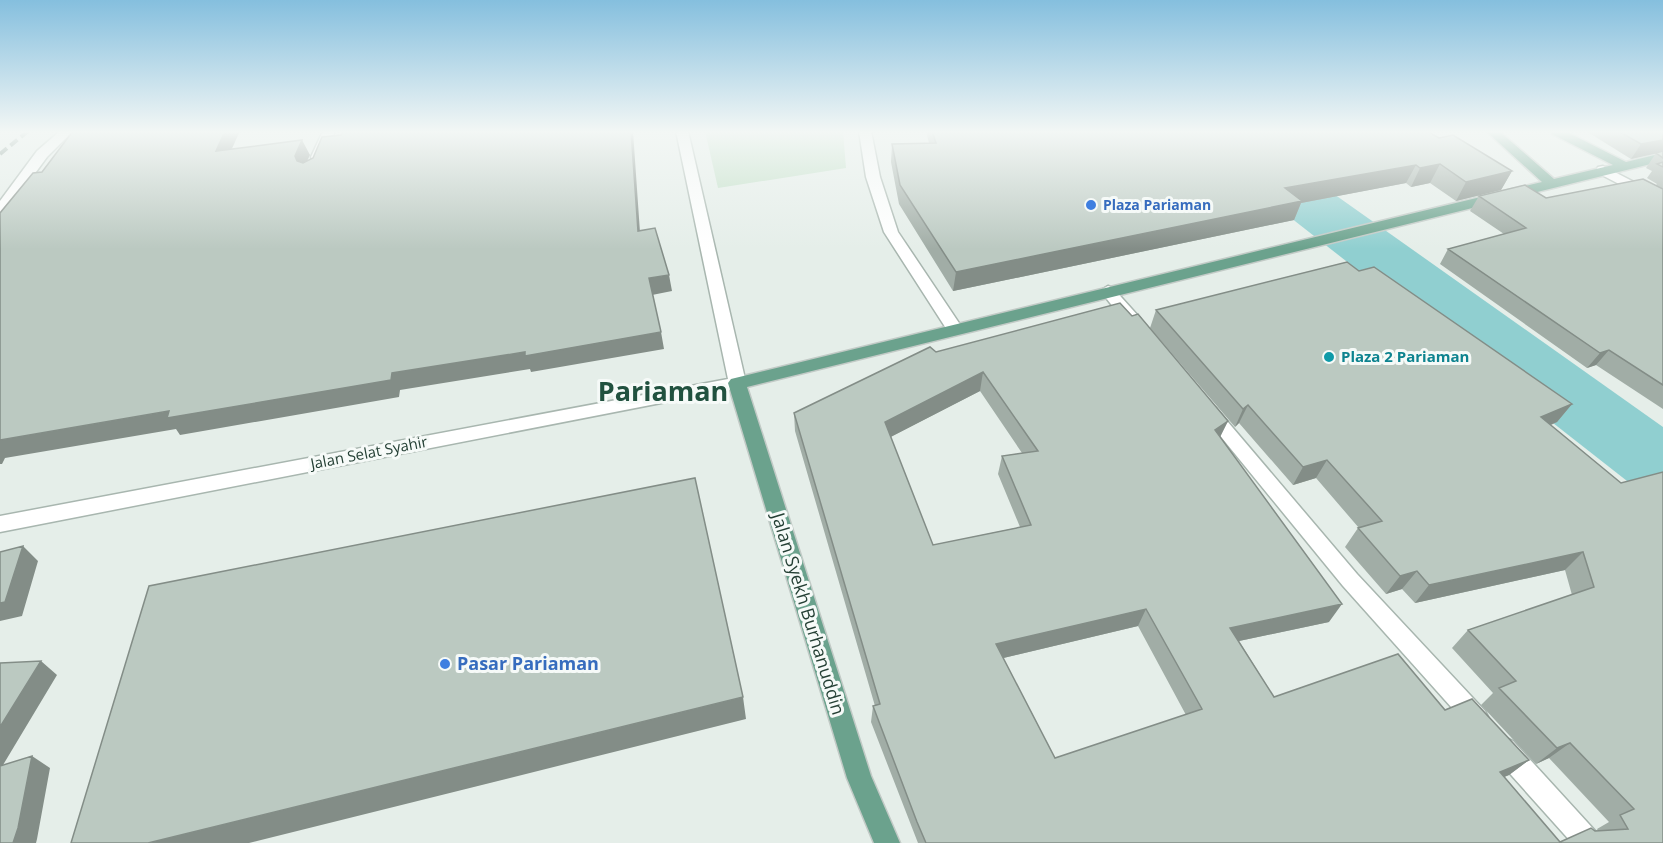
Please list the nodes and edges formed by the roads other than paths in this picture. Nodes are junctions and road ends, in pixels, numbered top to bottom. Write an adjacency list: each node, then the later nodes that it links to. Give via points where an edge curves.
1 (30, 170): 9 (street)
2 (691, 170): 13 (street)
3 (872, 170): 11 (street, via 891,232)
4 (1536, 170): 7 (main road)
5 (1602, 170): 7 (main road)
6 (1603, 170): 8 (street)
7 (1550, 183): 10 (main road)
8 (1663, 203)
9 (0, 211)
10 (1108, 291): 11 (main road); 12 (street)
11 (955, 329): 13 (main road)
12 (1146, 336)
13 (737, 382): 15 (street, Jalan Selat Syahir); 16 (main road, Jalan Syekh Burhanuddin, via 859,778)
14 (1199, 400): 17 (street, via 1350,580)
15 (0, 524)
16 (887, 843)
17 (1589, 843)

